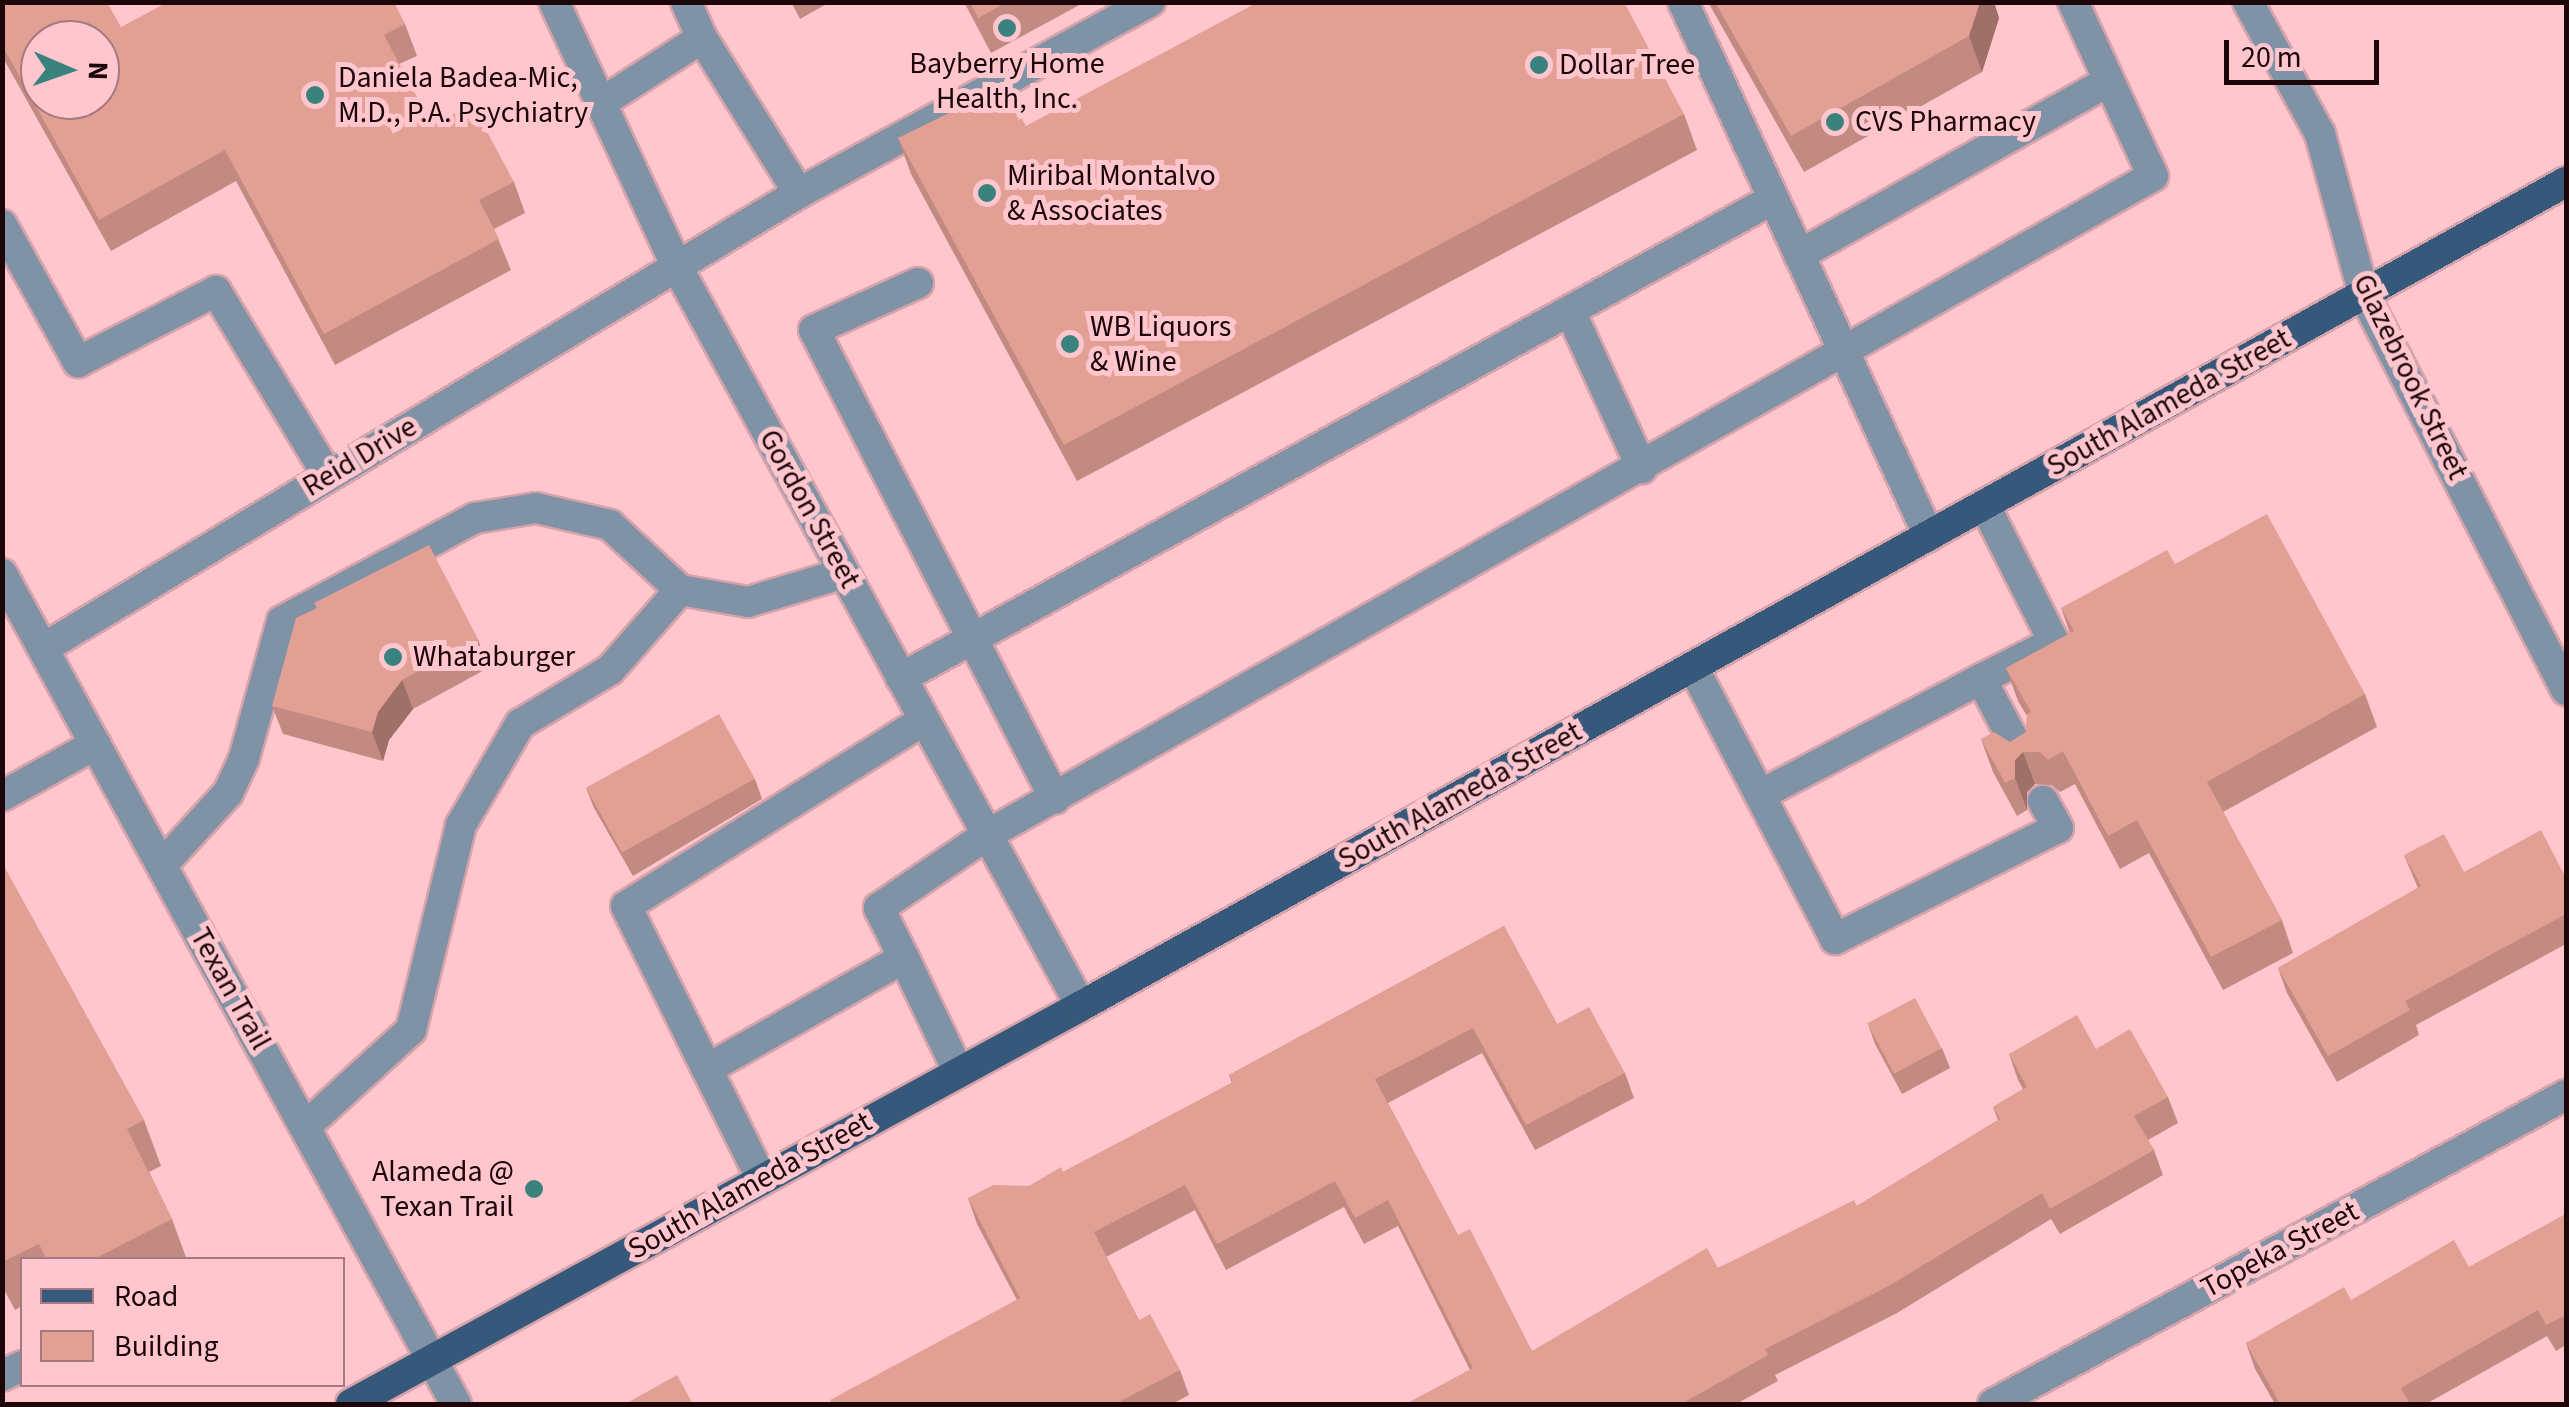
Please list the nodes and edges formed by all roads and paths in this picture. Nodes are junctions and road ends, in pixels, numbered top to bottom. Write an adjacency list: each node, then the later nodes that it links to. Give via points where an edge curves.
1 (554, 2): 9 (street, Gordon Street)
2 (686, 2): 7 (street)
3 (1150, 2): 11 (street, Reid Drive)
4 (1683, 2): 12 (street)
5 (2073, 2): 8 (street)
6 (2248, 2): 17 (street, Glazebrook Street, via 2320,134)
7 (702, 38): 9 (street); 11 (street)
8 (2110, 81): 14 (street); 19 (street, via 2153,176)
9 (601, 103): 15 (street, Gordon Street)
10 (2566, 182): 17 (main road, South Alameda Street)
11 (799, 192): 15 (street, Reid Drive)
12 (1774, 199): 14 (street); 18 (street)
13 (2, 226): 21 (street, via 78,362 216,291)
14 (1799, 255): 19 (street)
15 (676, 266): 21 (street, Reid Drive); 24 (street, Gordon Street)
16 (918, 283): 27 (street, via 814,330)
17 (2364, 295): 22 (main road, South Alameda Street); 32 (street, Glazebrook Street)
18 (1570, 311): 20 (street); 27 (street)
19 (1844, 354): 20 (street); 23 (street)
20 (1642, 468): 38 (street)
21 (328, 476): 28 (street, Reid Drive)
22 (1985, 506): 23 (main road, South Alameda Street); 31 (street, via 2054,642)
23 (1929, 536): 29 (main road, South Alameda Street)
24 (844, 572): 26 (street, via 748,602); 30 (street, Gordon Street)
25 (2, 574): 28 (street, Texan Trail)
26 (680, 590): 41 (street, via 610,526 536,508 475,518 282,621 228,793); 47 (street, via 610,670 520,724 461,825 411,1030)
27 (973, 639): 30 (street); 38 (street)
28 (44, 648): 34 (street, Texan Trail)
29 (1693, 667): 36 (street); 43 (main road, South Alameda Street)
30 (901, 678): 33 (street, Gordon Street)
31 (1982, 680): 35 (street); 36 (street)
32 (2566, 690)
33 (924, 720): 40 (street, Gordon Street); 44 (street, via 626,906)
34 (96, 744): 37 (street); 41 (street, Texan Trail)
35 (2022, 756)
36 (1760, 795): 39 (street, via 1835,939 2058,828)
37 (2, 796)
38 (1056, 799): 40 (street)
39 (2043, 801)
40 (987, 835): 42 (street, via 879,908); 43 (street, Gordon Street)
41 (162, 865): 47 (street, Texan Trail)
42 (904, 958): 44 (street); 45 (street)
43 (1081, 1006): 45 (main road, South Alameda Street)
44 (707, 1069): 48 (street)
45 (959, 1073): 48 (main road, South Alameda Street)
46 (2566, 1096): 52 (street, Topeka Street)
47 (305, 1126): 49 (street, Texan Trail)
48 (762, 1180): 49 (main road, South Alameda Street)
49 (432, 1360): 50 (main road, South Alameda Street); 51 (street, Texan Trail)
50 (350, 1404)
51 (456, 1404)
52 (1992, 1404)

